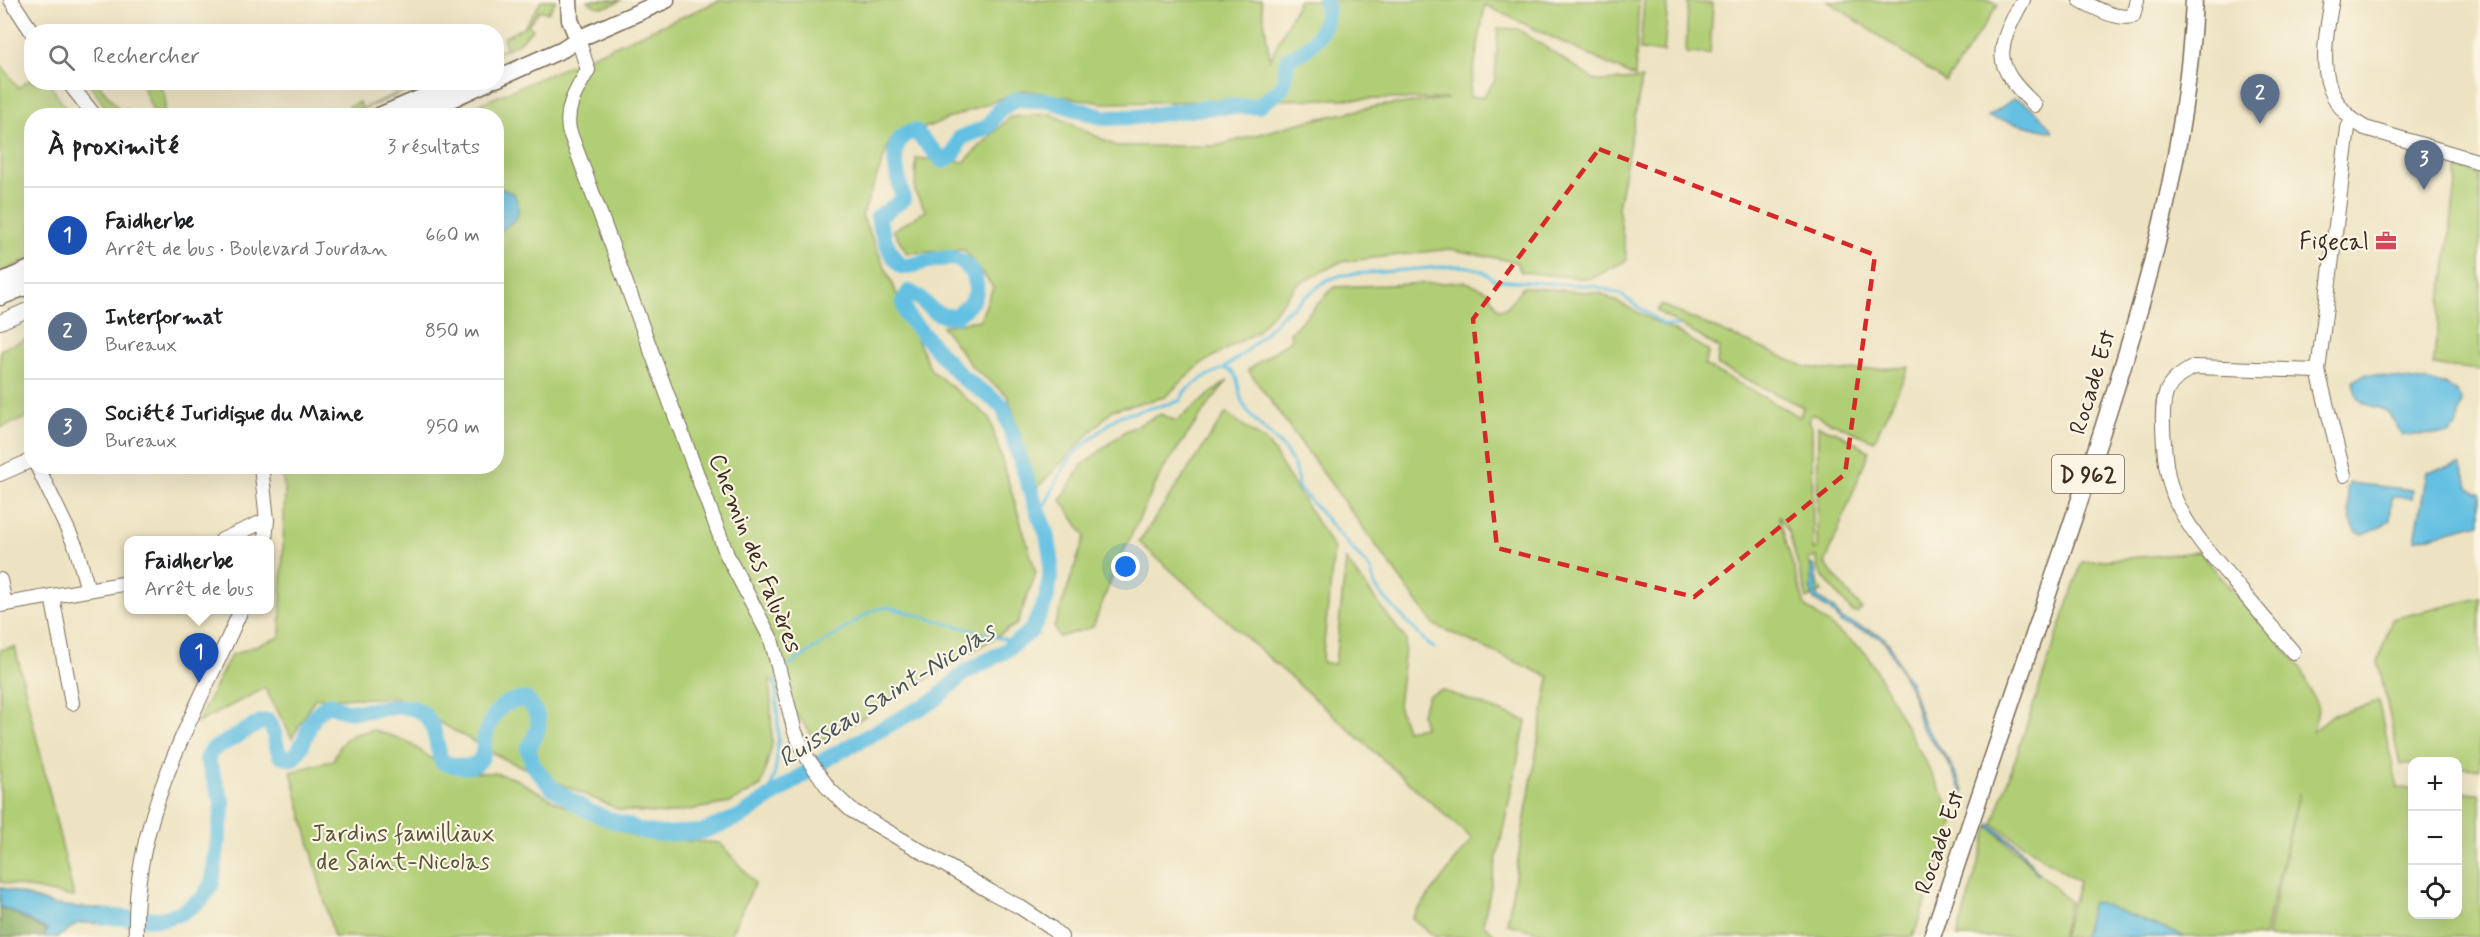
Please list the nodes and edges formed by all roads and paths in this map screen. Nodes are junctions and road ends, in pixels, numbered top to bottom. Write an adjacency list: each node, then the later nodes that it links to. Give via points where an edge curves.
1 (11, 0): 9 (street)
2 (569, 0): 10 (main road, via 570,20)
3 (666, 0): 10 (main road)
4 (2023, 0): 17 (street, via 2009,29 2001,63 2016,88)
5 (2080, 0): 6 (street, via 2126,18 2133,16)
6 (2137, 0)
7 (2194, 0): 49 (main road, Rocade Est / D 962, via 2172,174 2127,357)
8 (2332, 0): 22 (street, via 2325,41 2325,73 2330,90)
9 (27, 24)
10 (578, 39): 11 (main road, via 559,39); 12 (main road); 48 (street, Chemin des Faluères, via 588,70 568,108 569,130 727,555 771,639 795,732 808,759 829,789 851,810 1020,907)
11 (504, 63)
12 (504, 75)
13 (73, 90): 18 (street)
14 (75, 90): 19 (street)
15 (439, 90): 20 (main road)
16 (471, 90): 21 (main road)
17 (2035, 105)
18 (83, 108)
19 (89, 108)
20 (398, 108)
21 (431, 108)
22 (2352, 120): 23 (street, via 2365,128); 30 (street)
23 (2480, 162)
24 (24, 272): 25 (main road)
25 (0, 282)
26 (24, 287): 27 (main road)
27 (0, 297)
28 (24, 312): 29 (street)
29 (0, 322)
30 (2318, 371): 35 (street); 45 (street, via 2194,367 2169,384 2163,412 2164,447 2176,502 2202,545)
31 (24, 463): 32 (street)
32 (0, 474)
33 (41, 474): 41 (street, via 76,547)
34 (262, 474): 36 (street)
35 (2344, 475)
36 (267, 520): 37 (street); 38 (street)
37 (231, 536)
38 (265, 536)
39 (0, 580): 43 (street)
40 (124, 584): 41 (street)
41 (88, 590): 42 (street)
42 (52, 596): 43 (street); 46 (street)
43 (3, 604)
44 (239, 614): 47 (street, via 158,794 140,865)
45 (2293, 652)
46 (72, 703)
47 (135, 932)
48 (1061, 937)
49 (1932, 937)

